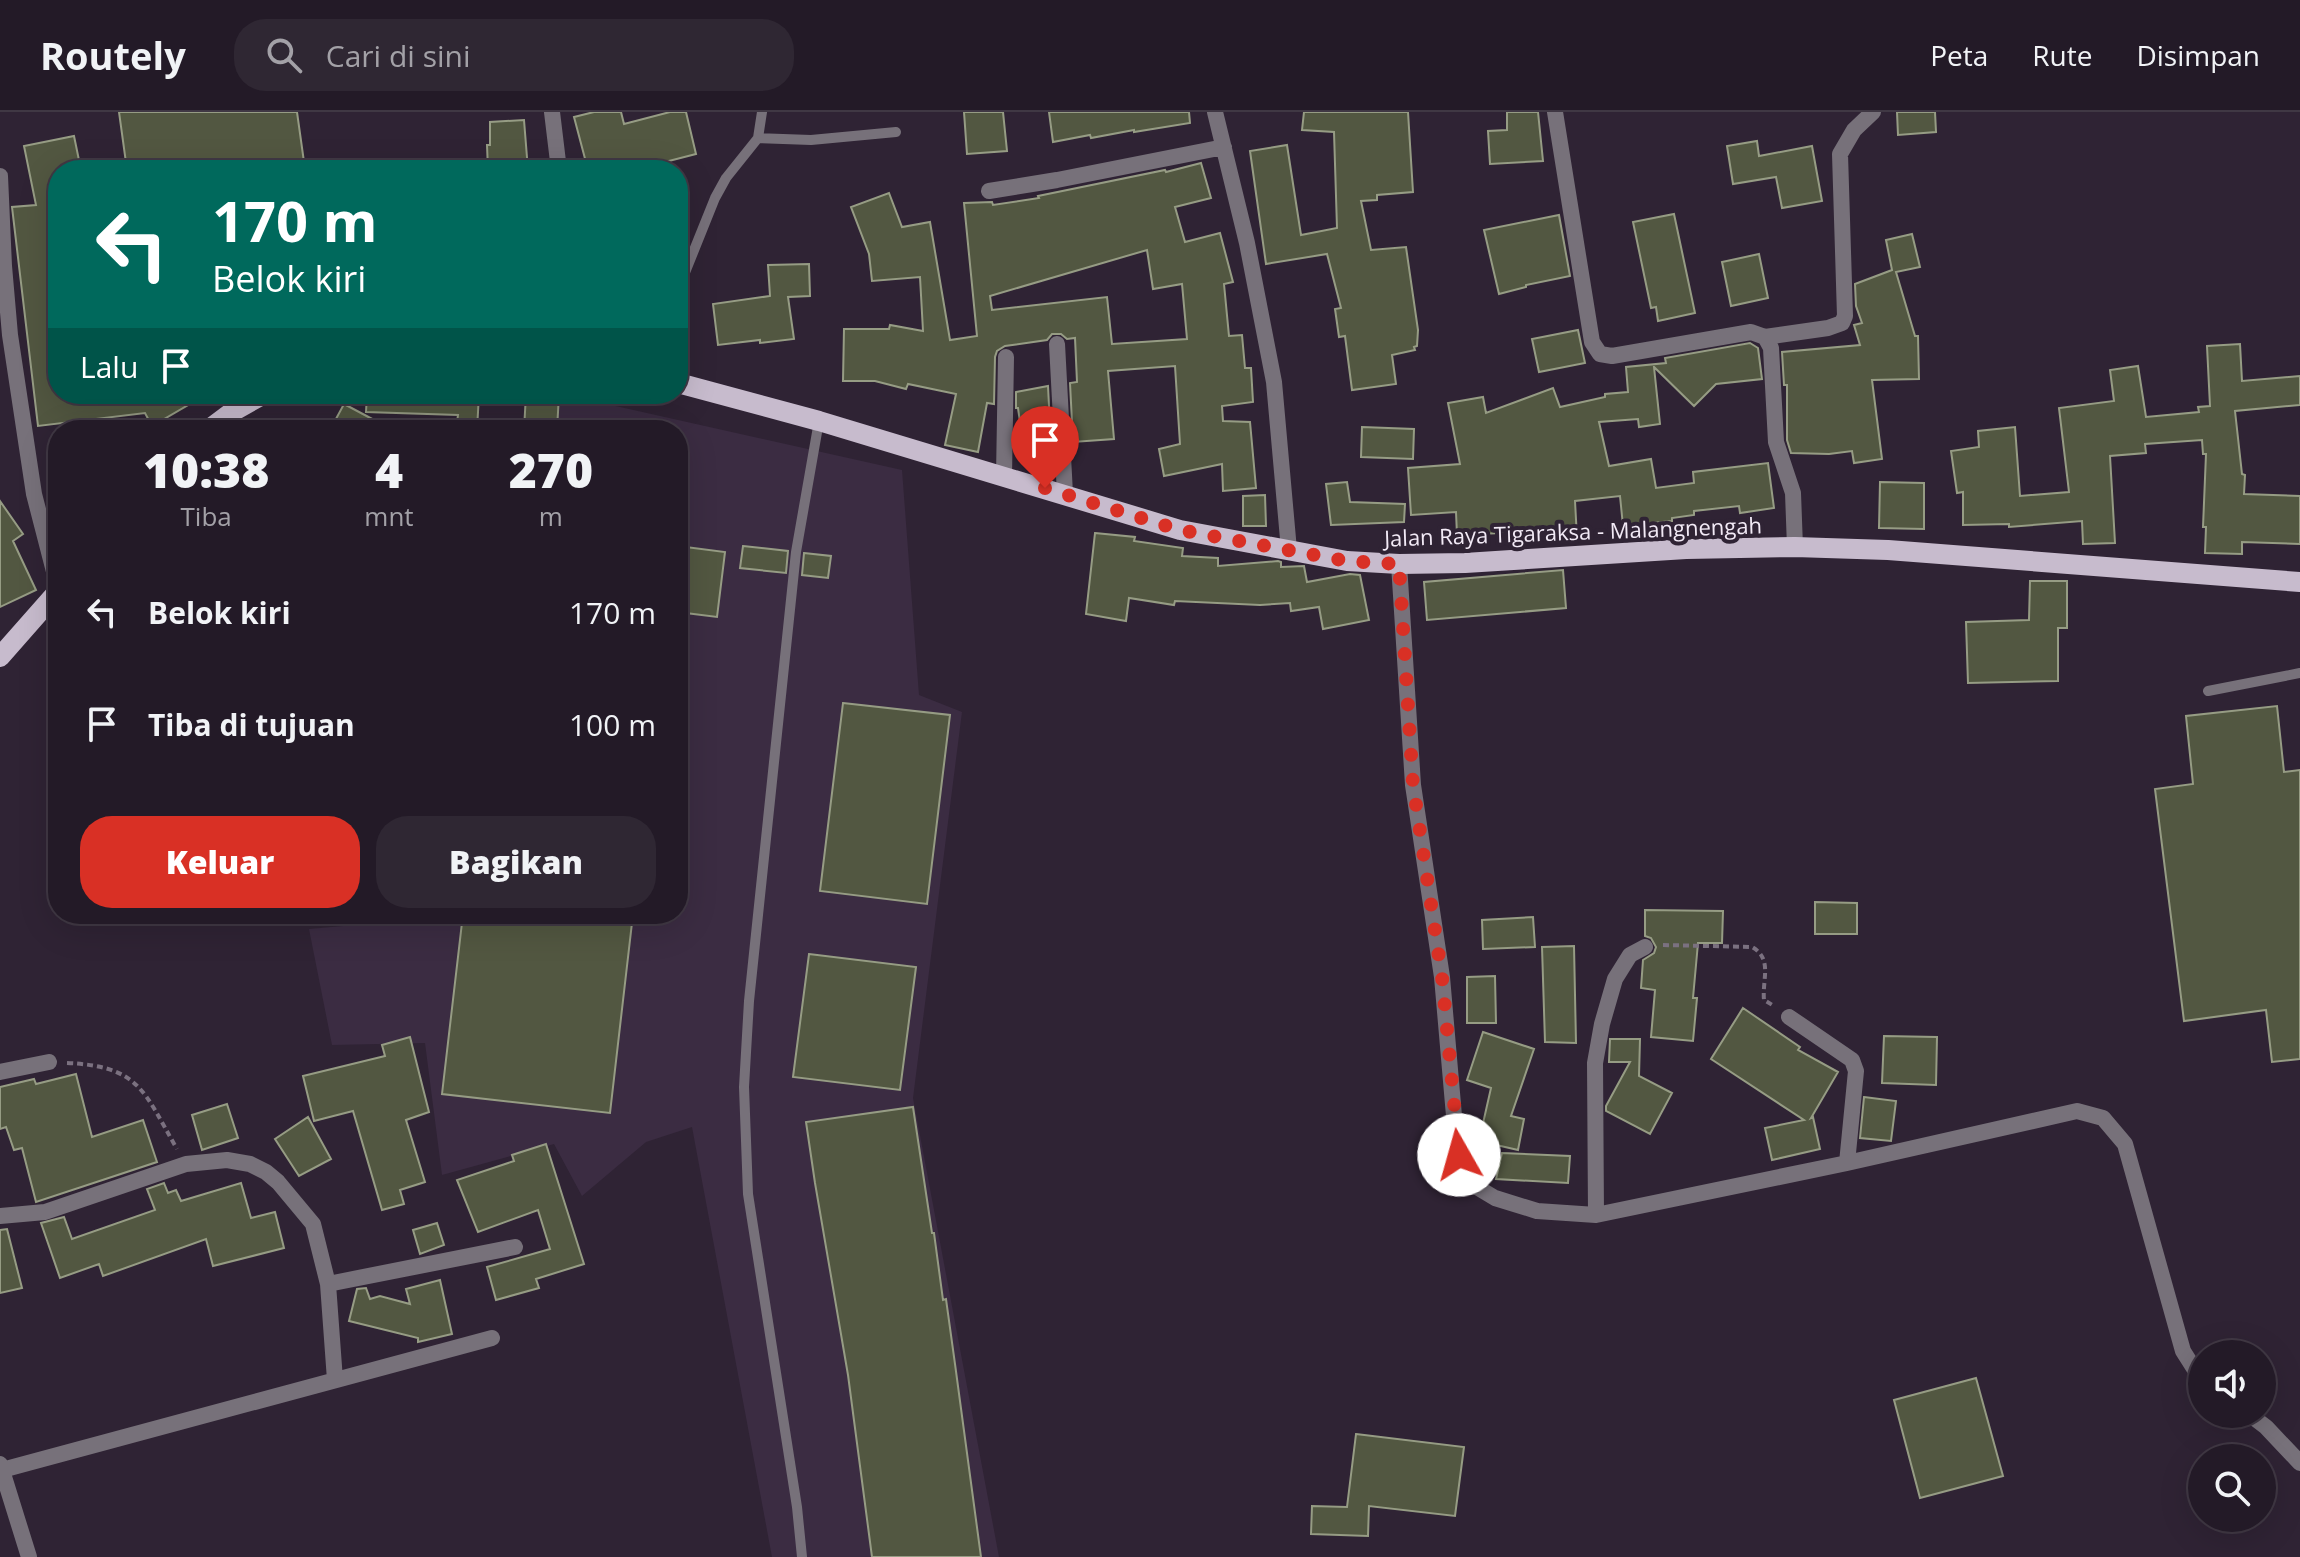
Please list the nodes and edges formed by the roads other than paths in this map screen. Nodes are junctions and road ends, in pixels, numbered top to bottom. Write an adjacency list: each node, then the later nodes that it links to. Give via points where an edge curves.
1 (552, 112): 9 (street)
2 (762, 112): 7 (lane)
3 (1215, 112): 8 (street)
4 (1555, 112): 13 (street, via 1592,342 1600,354 1751,332)
5 (1873, 112): 13 (street, via 1840,154 1843,320 1834,327)
6 (896, 132): 7 (lane, via 811,140)
7 (758, 138): 12 (lane, via 726,178)
8 (1224, 147): 11 (street); 24 (street, via 1274,382)
9 (558, 160)
10 (0, 176): 23 (street, via 10,335 34,494)
11 (989, 191)
12 (688, 265)
13 (1765, 337): 22 (street, via 1771,348 1776,442 1793,493)
14 (1057, 344): 21 (street)
15 (1006, 357): 20 (street)
16 (688, 386): 19 (main road, Jalan Raya Tigaraksa - Malangnengah)
17 (246, 404): 18 (main road)
18 (221, 420)
19 (819, 421): 20 (main road, Jalan Raya Tigaraksa - Malangnengah); 47 (lane, via 796,552 744,1087 748,1194)
20 (1004, 476): 21 (main road, Jalan Raya Tigaraksa - Malangnengah)
21 (1065, 494): 24 (main road, Jalan Raya Tigaraksa - Malangnengah, via 1180,530)
22 (1795, 547): 25 (main road, Jalan Raya Tigaraksa - Malangnengah); 26 (main road, Jalan Raya Tigaraksa - Malangnengah)
23 (48, 549)
24 (1289, 550): 25 (main road, Jalan Raya Tigaraksa - Malangnengah)
25 (1399, 564): 36 (street, via 1413,785 1442,977 1462,1170 1495,1198 1537,1211)
26 (2300, 582)
27 (48, 601): 28 (main road)
28 (0, 657)
29 (2300, 673): 30 (lane)
30 (2208, 691)
31 (1645, 947): 36 (street, via 1630,955 1615,979 1602,1024 1595,1063)
32 (1789, 1017): 35 (street, via 1855,1065)
33 (49, 1062): 34 (street)
34 (0, 1072)
35 (1847, 1163): 36 (street); 41 (street, via 2077,1111 2103,1118 2125,1144)
36 (1596, 1215)
37 (0, 1216): 39 (street, via 45,1212 186,1164 250,1164 278,1182 313,1224)
38 (515, 1247): 39 (street)
39 (328, 1284): 42 (street)
40 (492, 1338): 42 (street)
41 (2188, 1359)
42 (335, 1380): 45 (street)
43 (2267, 1428): 44 (street)
44 (2300, 1463)
45 (1, 1467): 46 (street)
46 (29, 1557)
47 (802, 1557)

